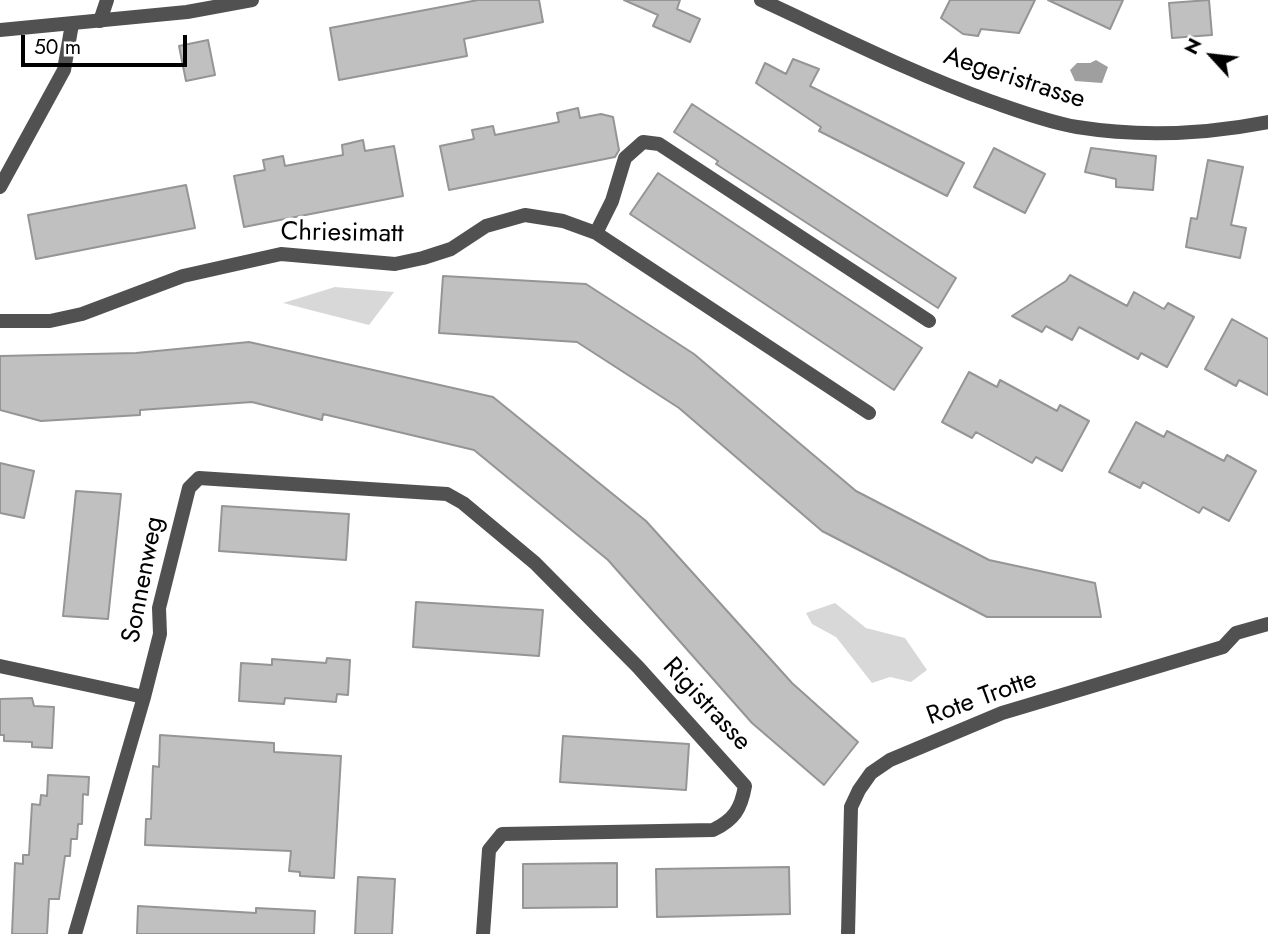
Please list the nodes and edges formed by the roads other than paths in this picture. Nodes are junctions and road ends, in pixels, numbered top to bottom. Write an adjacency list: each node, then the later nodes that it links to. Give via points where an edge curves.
1 (107, 0): 4 (street)
2 (252, 0): 4 (street)
3 (761, 0): 7 (street, Aegeristrasse, via 940,83 1076,127 1128,133 1219,131)
4 (100, 20): 5 (street)
5 (72, 24): 6 (street); 8 (street, via 64,70)
6 (0, 30)
7 (1268, 122)
8 (0, 187)
9 (596, 233): 10 (street, Chriesimatt, via 563,221 525,215 486,226 451,249 395,264 281,254 183,276 82,314 50,321); 11 (street, via 625,158 643,142 659,144); 12 (street, Chriesimatt)
10 (0, 321)
11 (929, 321)
12 (869, 413)
13 (447, 494): 16 (street, Sonnenweg, via 199,478 189,488 159,608 160,634); 18 (street, Rigistrasse, via 535,563 638,667 745,786 742,804 730,821 713,830 502,834 489,850)
14 (1268, 624): 19 (street, Rote Trotte, via 1236,633 1223,647 1002,713 890,760 871,773 851,807)
15 (0, 666): 16 (street)
16 (144, 697): 17 (street, Sonnenweg)
17 (75, 934)
18 (483, 934)
19 (848, 934)

